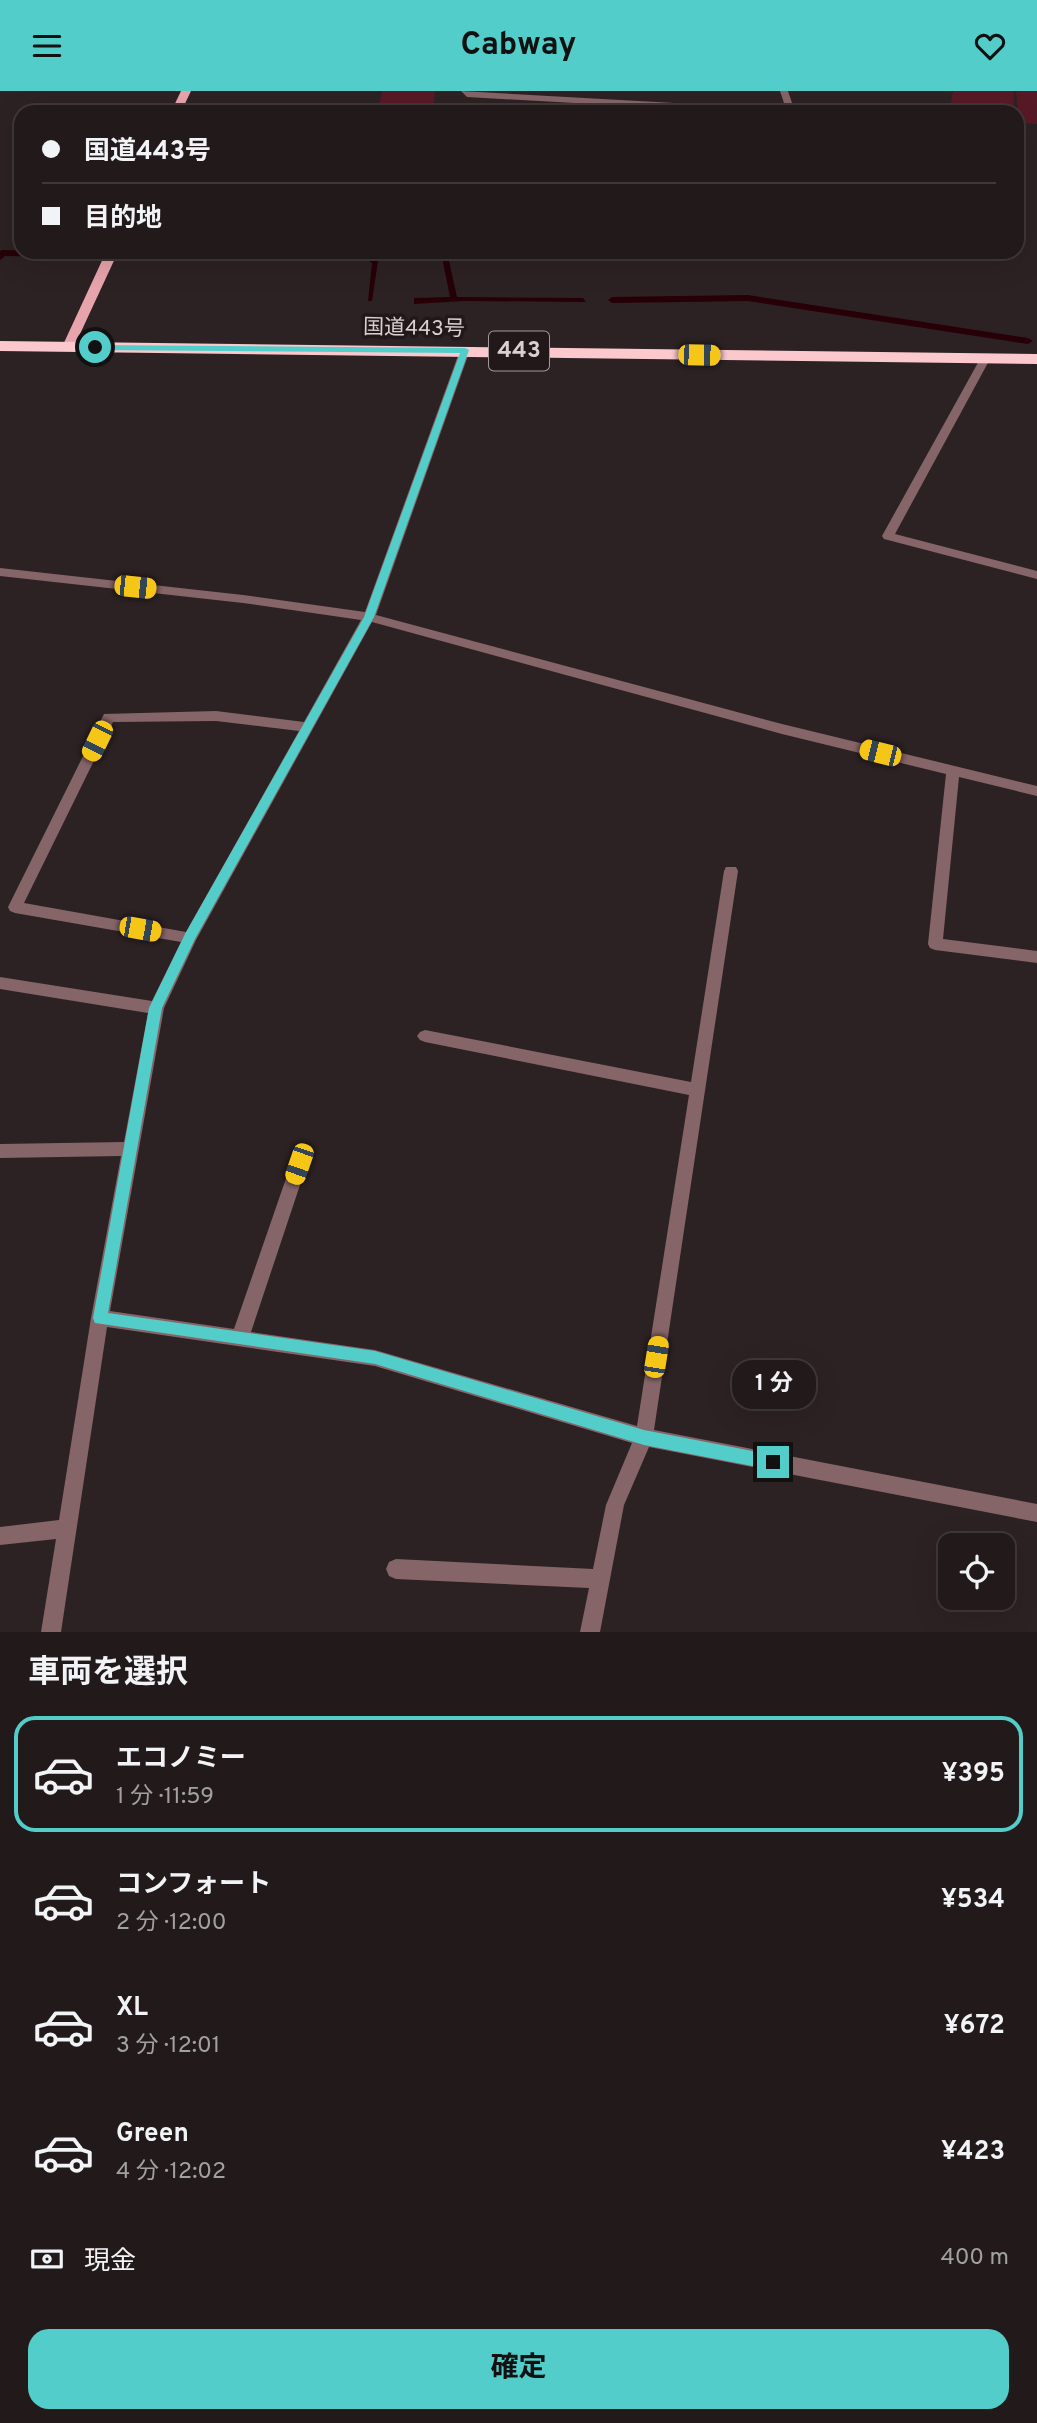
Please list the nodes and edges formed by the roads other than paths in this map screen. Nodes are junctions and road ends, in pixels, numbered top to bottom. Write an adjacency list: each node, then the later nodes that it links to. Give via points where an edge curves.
1 (465, 91): 2 (street)
2 (658, 105)
3 (109, 259): 5 (main road)
4 (0, 346): 5 (highway, 国道443号 / 443)
5 (68, 347): 6 (highway, 国道443号 / 443)
6 (465, 350): 7 (highway, 国道443号 / 443); 11 (street)
7 (985, 359): 8 (highway, 国道443号 / 443); 10 (street, via 888,536)
8 (1037, 359)
9 (0, 572): 11 (street)
10 (1037, 575)
11 (369, 617): 12 (street); 13 (street)
12 (308, 727): 16 (street); 16 (street, via 216,716 109,717 15,907)
13 (953, 771): 14 (street); 17 (street, via 935,944)
14 (1037, 791)
15 (731, 871): 21 (street)
16 (190, 938): 19 (street)
17 (1037, 957)
18 (0, 983): 19 (street)
19 (156, 1008): 22 (street)
20 (425, 1036): 21 (street)
21 (697, 1090): 27 (street)
22 (130, 1149): 23 (street); 25 (street)
23 (0, 1151)
24 (299, 1164): 26 (street)
25 (100, 1318): 26 (street); 29 (street)
26 (240, 1338): 27 (street, via 375,1357)
27 (644, 1437): 28 (street); 32 (street, via 615,1505)
28 (1037, 1513)
29 (67, 1528): 30 (street); 33 (street)
30 (0, 1536)
31 (396, 1569): 32 (street)
32 (600, 1579): 34 (street)
33 (51, 1632)
34 (590, 1632)

